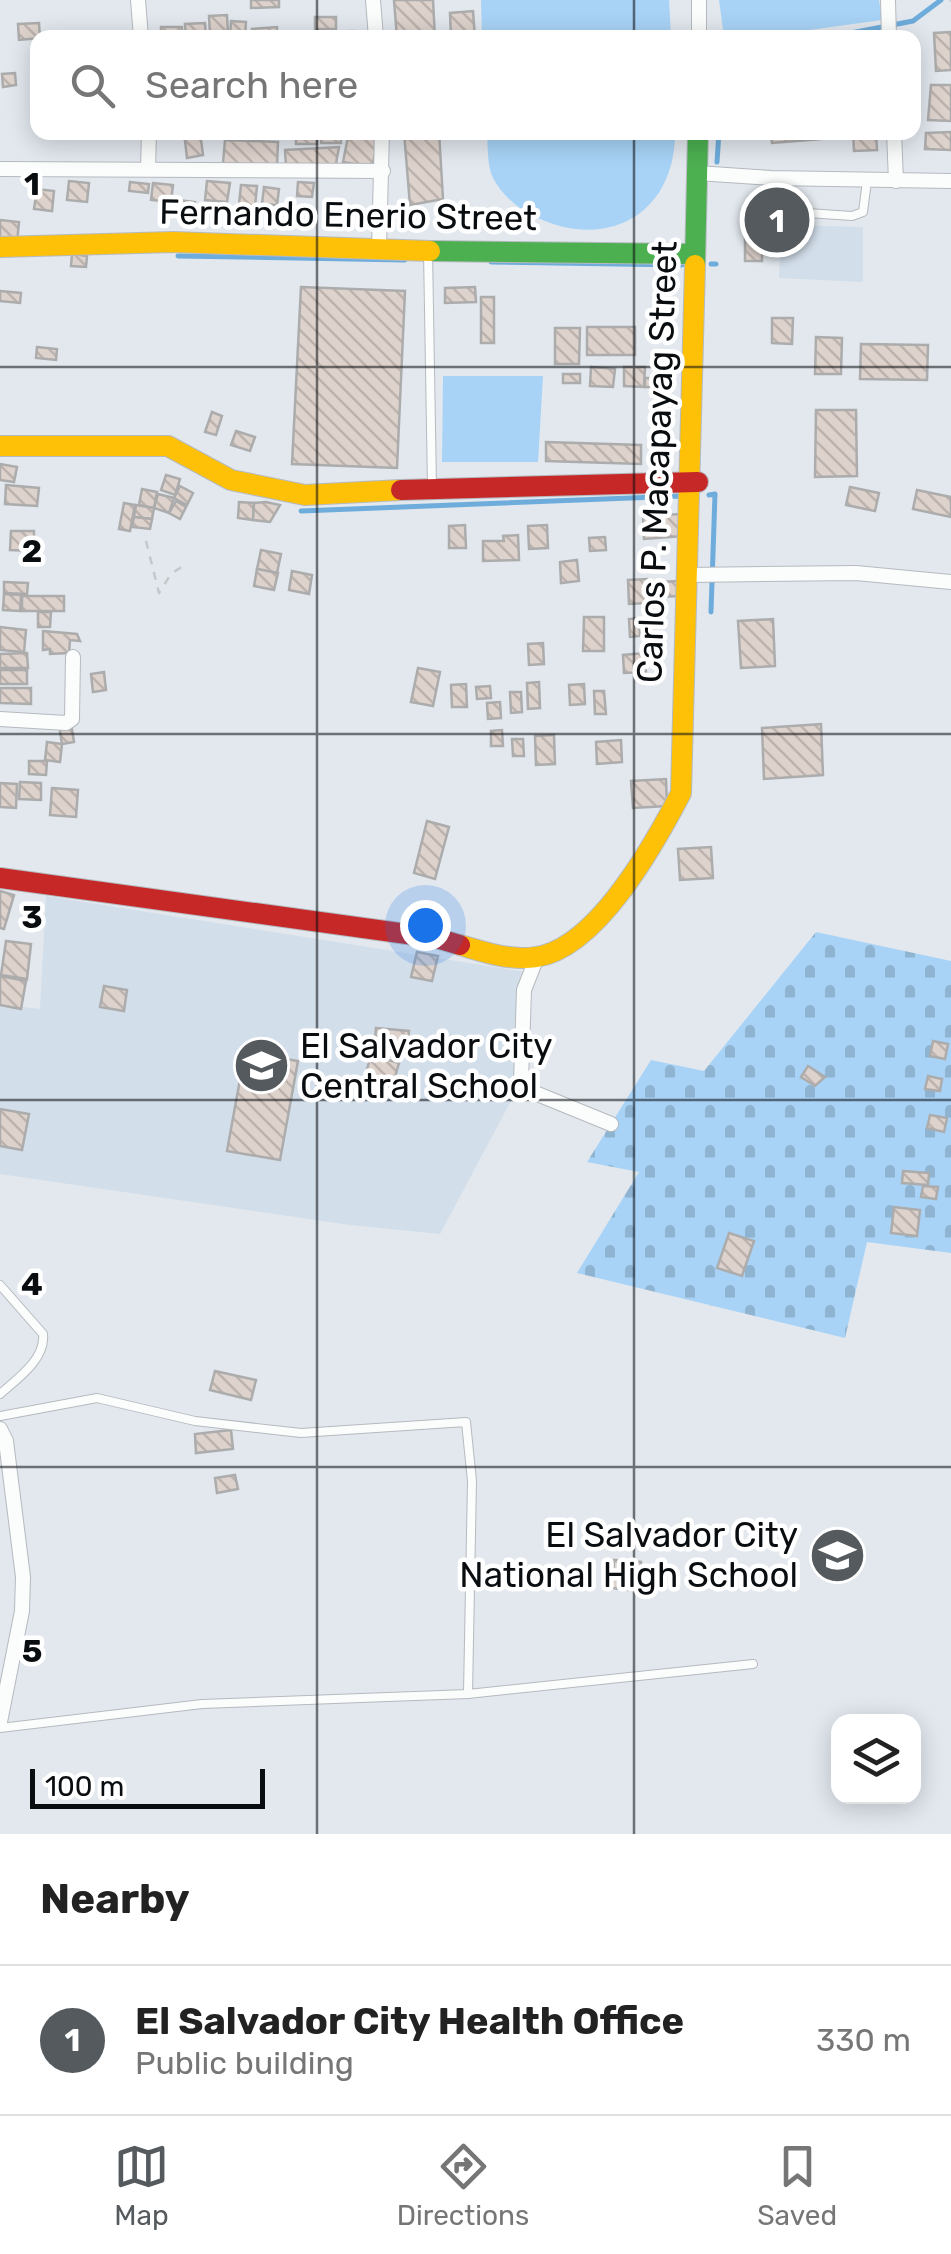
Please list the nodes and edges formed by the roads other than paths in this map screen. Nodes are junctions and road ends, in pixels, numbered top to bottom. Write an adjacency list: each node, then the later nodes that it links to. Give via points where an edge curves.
1 (138, 0): 5 (street)
2 (373, 0): 6 (street)
3 (699, 0): 7 (street)
4 (888, 0): 8 (street)
5 (140, 30)
6 (375, 30)
7 (699, 30)
8 (889, 30)
9 (149, 140): 14 (street)
10 (382, 140): 15 (street)
11 (698, 140): 16 (street, Carlos P. Macapayag Street)
12 (894, 140): 19 (street)
13 (0, 168): 14 (street)
14 (148, 169): 15 (street)
15 (383, 171): 22 (street)
16 (697, 173): 17 (street); 23 (street, Carlos P. Macapayag Street)
17 (771, 178): 18 (street); 18 (lane, via 777,211 852,216 863,212)
18 (867, 180): 19 (street)
19 (896, 181): 20 (street)
20 (951, 182)
21 (0, 247): 22 (street, Fernando Enerio Street, via 173,242)
22 (379, 248): 24 (street, Fernando Enerio Street)
23 (696, 254): 24 (street, Fernando Enerio Street); 26 (street, Carlos P. Macapayag Street)
24 (429, 260): 27 (lane)
25 (0, 446): 27 (street, via 168,446 231,480 305,494)
26 (694, 482): 27 (street); 28 (street, Carlos P. Macapayag Street)
27 (432, 488)
28 (687, 575): 29 (street, via 856,573); 33 (street, Carlos P. Macapayag Street, via 681,793 640,872 612,906)
29 (951, 582)
30 (74, 657): 31 (street, via 72,719)
31 (0, 718)
32 (0, 878): 33 (street)
33 (536, 957): 34 (street, via 524,990 522,1082)
34 (611, 1124)
35 (0, 1285): 36 (lane, via 43,1334 44,1344)
36 (0, 1394)
37 (0, 1416): 40 (lane, via 97,1398 195,1422 285,1432 466,1422 472,1481)
38 (0, 1429): 41 (street, via 23,1577)
39 (753, 1664): 40 (lane)
40 (468, 1694): 41 (lane, via 202,1704)
41 (0, 1725)

